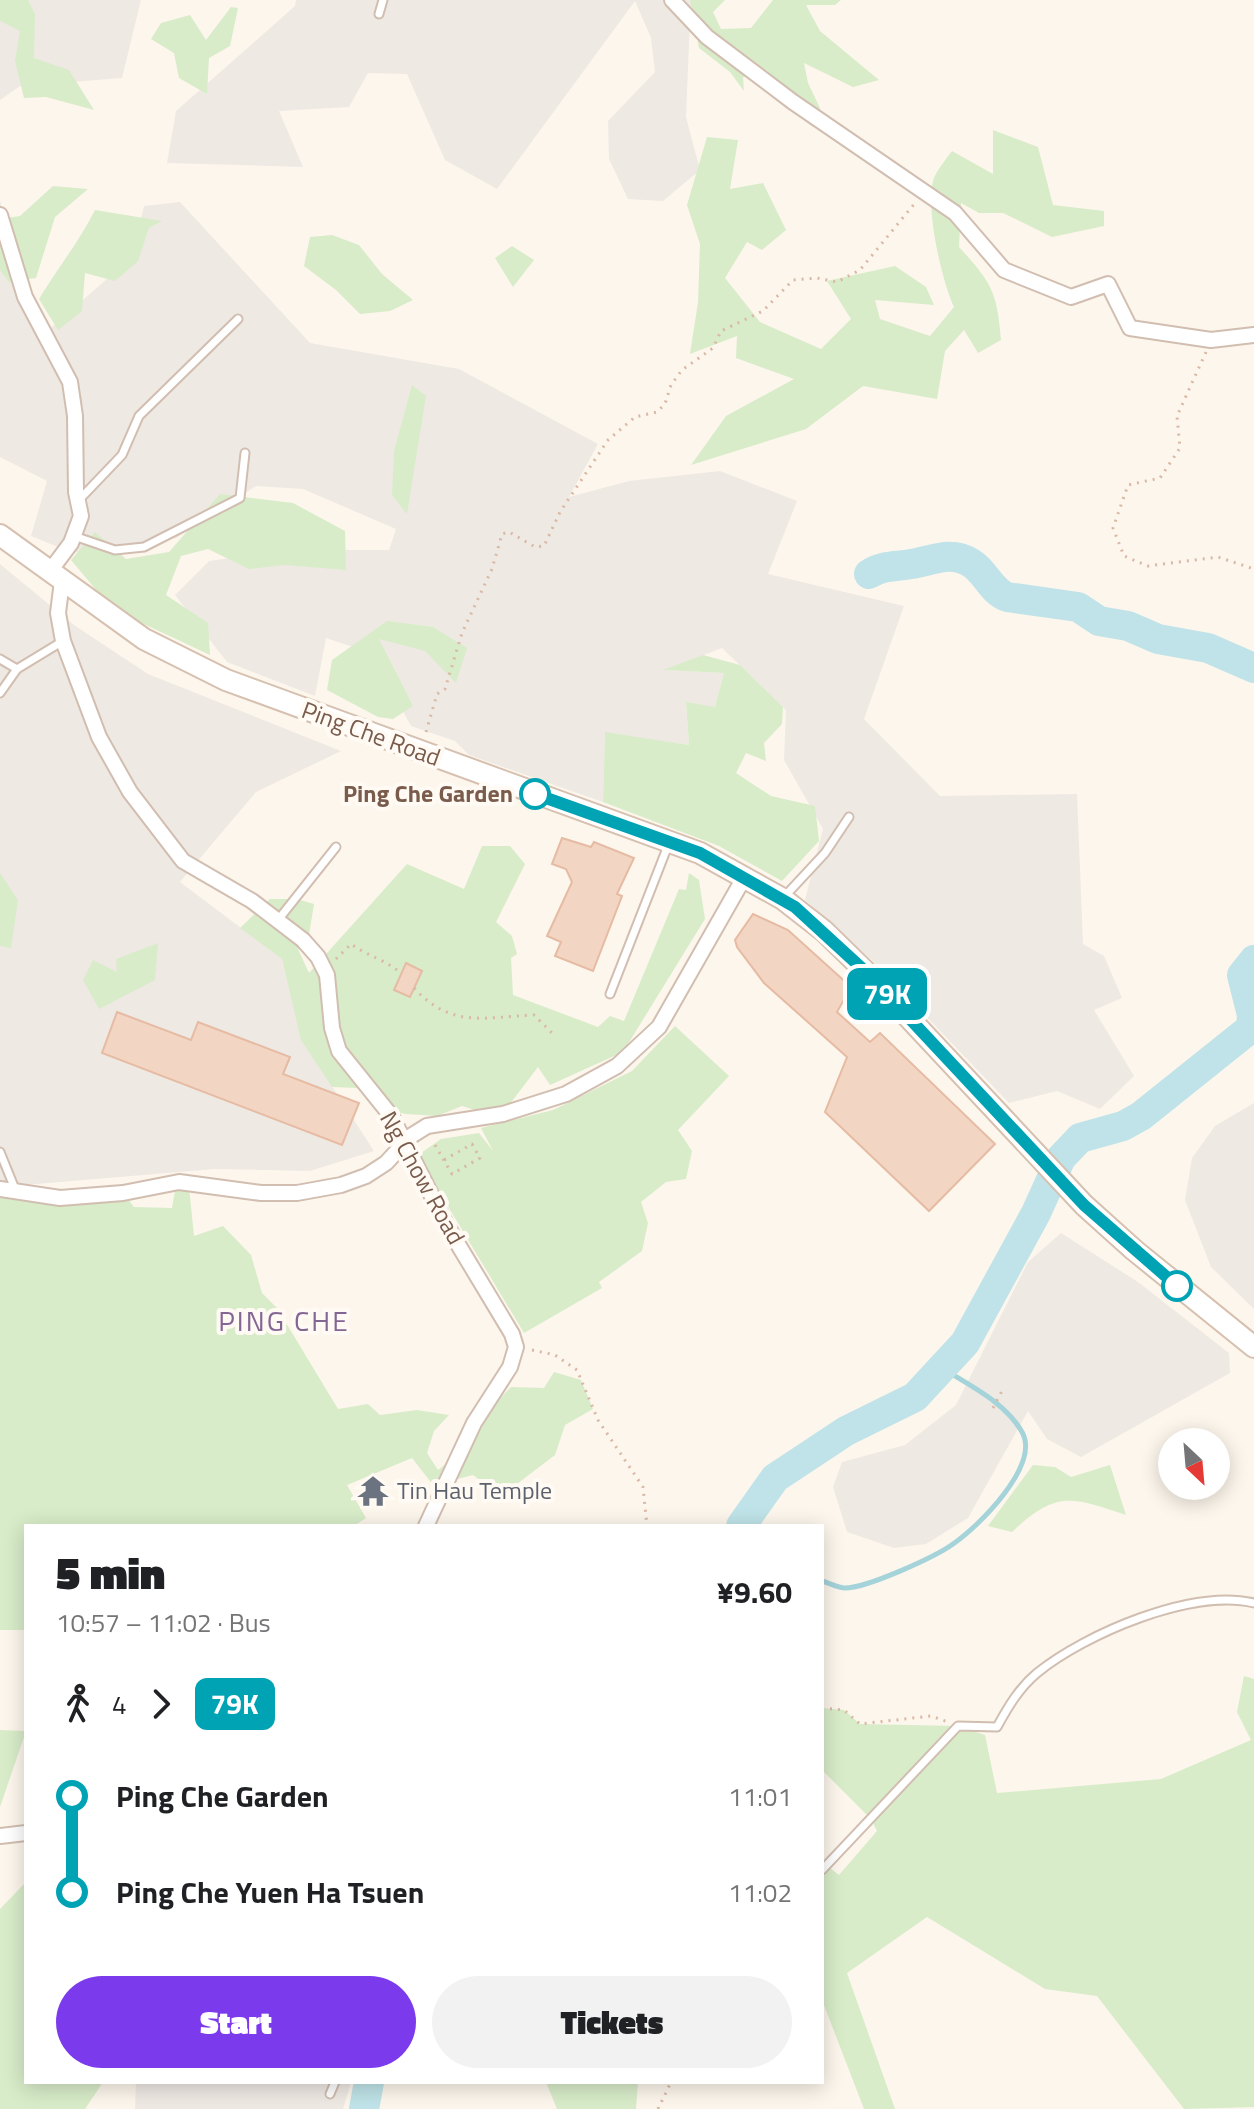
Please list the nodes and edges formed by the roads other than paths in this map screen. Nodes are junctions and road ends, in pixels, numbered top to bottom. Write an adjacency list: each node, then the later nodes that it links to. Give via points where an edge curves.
1 (383, 0): 3 (lane)
2 (672, 0): 6 (street, via 707,37 793,102 955,213 1004,270 1071,297 1108,284 1130,328 1211,340)
3 (379, 14)
4 (0, 215): 8 (street, via 25,297 70,382)
5 (238, 319): 8 (lane, via 139,416 122,455)
6 (1254, 335)
7 (245, 453): 10 (lane, via 240,498 157,542 115,550)
8 (78, 501): 10 (street, via 81,516)
9 (0, 535): 11 (street, Ping Che Road)
10 (74, 536): 11 (street)
11 (56, 576): 12 (street, Ng Chow Road); 17 (street, Ping Che Road, via 144,639 226,680)
12 (63, 641): 14 (lane); 21 (street, Ng Chow Road, via 106,751 177,855)
13 (0, 659): 14 (lane)
14 (17, 669): 15 (lane)
15 (0, 693)
16 (849, 817): 20 (lane)
17 (669, 842): 19 (street, Ping Che Road); 22 (lane)
18 (336, 847): 21 (lane)
19 (745, 876): 20 (street, Ping Che Road); 23 (street, via 667,1016 617,1066 575,1090 521,1110 427,1126)
20 (783, 899): 26 (street, Ping Che Road, via 867,973 1084,1205)
21 (278, 920): 23 (street, Ng Chow Road, via 326,969 339,1051 390,1113)
22 (610, 994)
23 (403, 1145): 25 (street, via 386,1163 354,1181 297,1193 179,1182 60,1198); 27 (street, Ng Chow Road, via 516,1347)
24 (0, 1152): 25 (lane)
25 (7, 1189)
26 (1254, 1347)
27 (427, 1524)
28 (1254, 1603): 31 (lane, via 1198,1601 1099,1636 1035,1675 997,1727 958,1726)
29 (24, 1833): 30 (street)
30 (0, 1836)
31 (824, 1868)
32 (334, 2084): 33 (lane)
33 (330, 2094)

